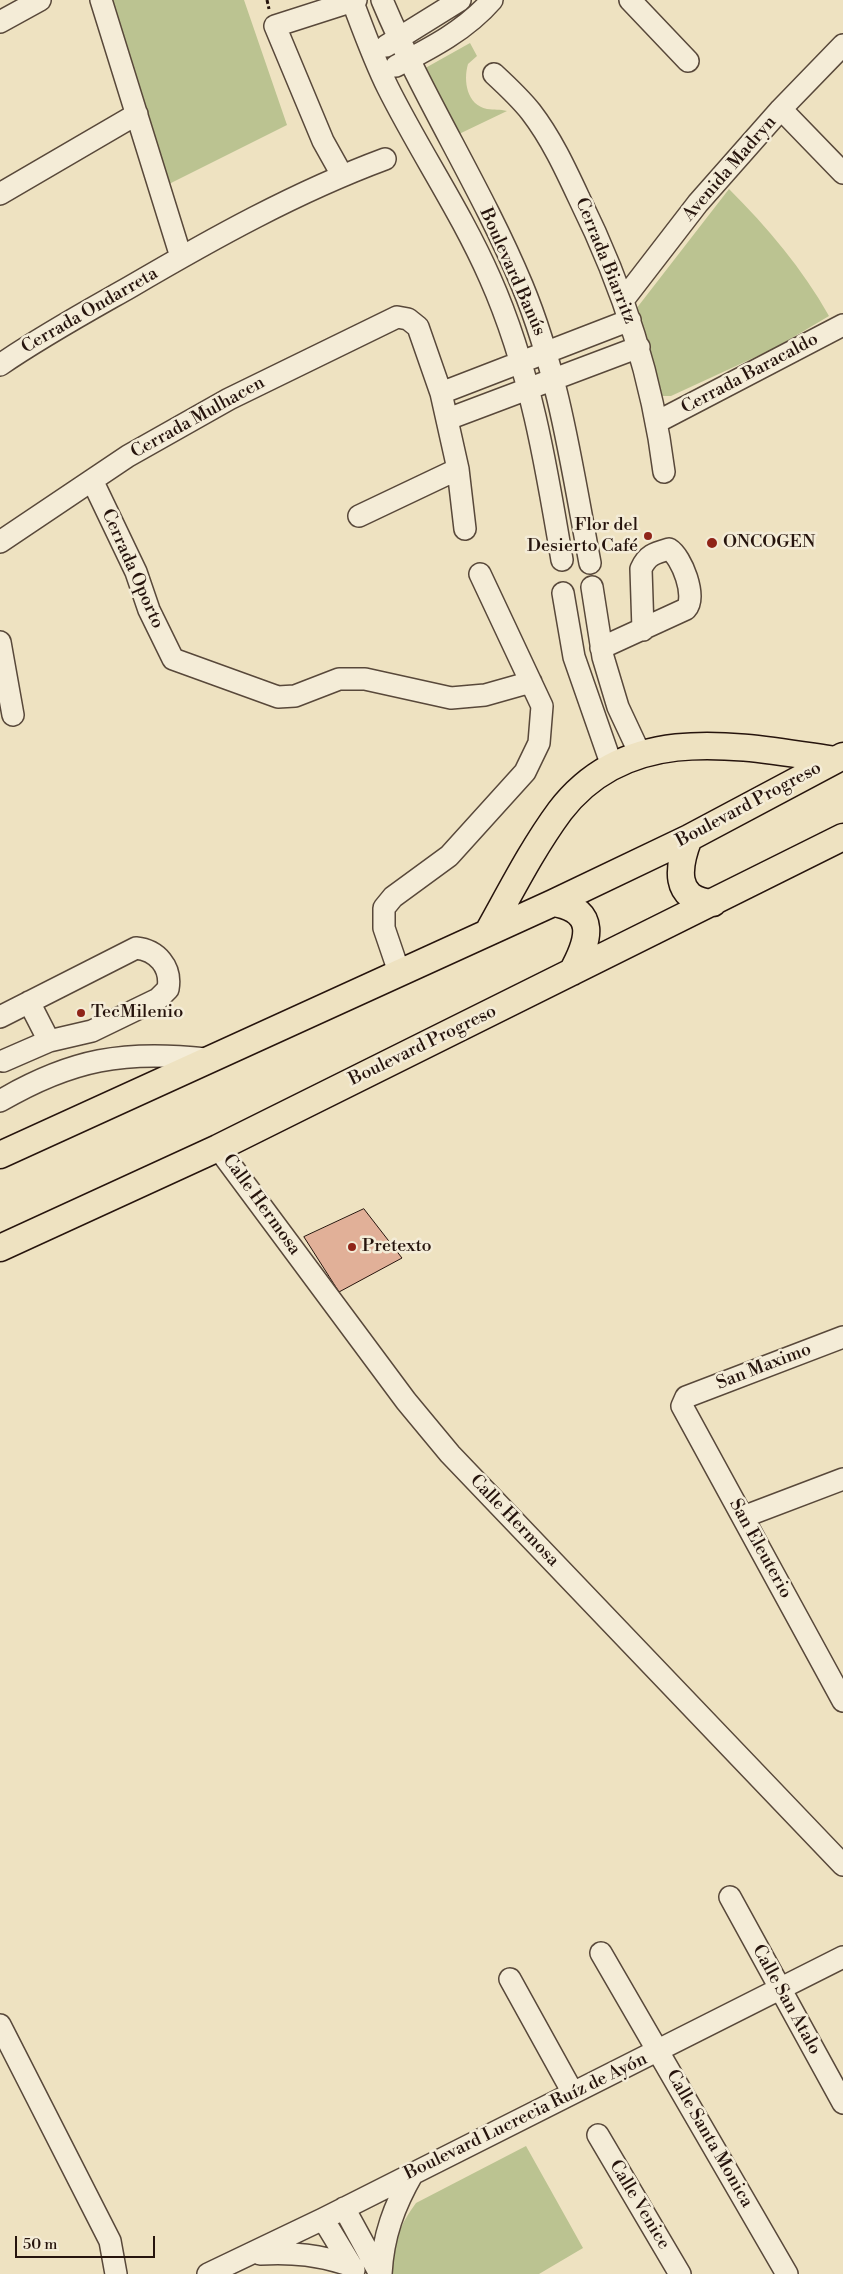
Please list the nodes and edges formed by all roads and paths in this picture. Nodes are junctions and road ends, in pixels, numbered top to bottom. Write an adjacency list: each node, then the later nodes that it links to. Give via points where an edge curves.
1 (40, 0): 8 (street)
2 (101, 0): 17 (street)
3 (353, 0): 11 (street, Boulevard Banús); 20 (street, via 274,26 319,132)
4 (382, 0): 9 (street, Boulevard Banús)
5 (460, 0): 9 (street)
6 (630, 0): 13 (street)
7 (482, 4): 12 (street, via 437,45)
8 (0, 22)
9 (398, 39): 11 (street); 12 (street, Boulevard Banús)
10 (843, 46): 16 (street, Avenida Madryn)
11 (373, 53): 14 (street, Boulevard Banús)
12 (409, 60): 14 (street); 27 (street, Boulevard Banús, via 511,260)
13 (688, 61)
14 (382, 74): 28 (street, Boulevard Banús, via 476,246 504,311)
15 (494, 74): 23 (street, Cerrada Biarritz, via 531,112 550,140)
16 (781, 109): 19 (street); 23 (street, Avenida Madryn, via 698,203)
17 (137, 114): 21 (street); 22 (street)
18 (385, 159): 20 (street, Cerrada Ondarreta)
19 (843, 173)
20 (342, 175): 22 (street, Cerrada Ondarreta)
21 (0, 194)
22 (181, 257): 29 (street, Cerrada Ondarreta)
23 (624, 299): 24 (street, Cerrada Biarritz)
24 (630, 320): 26 (street, Cerrada Biarritz); 27 (street)
25 (843, 325): 34 (street, Cerrada Baracaldo)
26 (639, 347): 30 (street); 34 (street, Cerrada Biarritz)
27 (547, 352): 28 (street); 30 (street, Boulevard Banús)
28 (521, 362): 31 (street, Boulevard Banús); 32 (street)
29 (0, 365)
30 (554, 379): 31 (street); 42 (street, Boulevard Banús, via 569,442)
31 (529, 388): 33 (street); 41 (street, Boulevard Banús)
32 (441, 393): 33 (street); 37 (street, Cerrada Mulhacen, via 421,332 408,319 392,318 229,399)
33 (448, 418): 35 (street)
34 (657, 422): 36 (street, Cerrada Biarritz)
35 (458, 470): 38 (street); 39 (street)
36 (664, 472)
37 (92, 480): 40 (street, Cerrada Mulhacen); 49 (street, Cerrada Oporto, via 173,659 278,697 296,696 339,679 365,679 451,698 485,695)
38 (359, 516)
39 (465, 529)
40 (0, 542)
41 (562, 560): 42 (street, via 580,556); 45 (street, via 554,577 555,584)
42 (590, 563): 44 (street, via 595,575)
43 (480, 574): 49 (street)
44 (592, 587): 45 (street, via 582,595); 48 (street)
45 (563, 593): 53 (street, via 574,658)
46 (643, 630): 48 (street)
47 (0, 642): 50 (street)
48 (601, 648): 51 (street, via 618,707)
49 (531, 682): 59 (street, via 542,706 539,743 525,772 449,856 393,897 384,908 384,928)
50 (13, 715)
51 (640, 754): 52 (main road, via 679,745 716,744); 53 (main road)
52 (839, 758): 55 (main road, Boulevard Progreso)
53 (612, 766): 58 (main road, via 580,790 561,810)
54 (843, 837): 57 (main road, Boulevard Progreso)
55 (689, 838): 56 (main road, Boulevard Progreso); 57 (main road, via 679,868 682,882 689,895 700,902)
56 (553, 903): 58 (main road, Boulevard Progreso); 60 (main road, via 570,906 583,916 587,928 586,943)
57 (713, 903): 60 (main road, Boulevard Progreso)
58 (488, 932): 59 (main road, Boulevard Progreso)
59 (399, 972): 65 (main road, Boulevard Progreso)
60 (572, 972): 68 (main road, Boulevard Progreso)
61 (29, 1002): 62 (street); 63 (street); 63 (street, via 136,948 147,949 162,960 169,976 163,996 92,1031)
62 (0, 1016)
63 (49, 1041): 64 (street)
64 (2, 1058): 66 (street)
65 (206, 1060): 66 (street, via 158,1055 105,1058 72,1067); 69 (main road, Boulevard Progreso)
66 (20, 1090): 67 (street)
67 (0, 1101)
68 (218, 1148): 70 (main road, Boulevard Progreso); 76 (street, Calle Hermosa, via 406,1401 450,1454)
69 (0, 1155)
70 (0, 1248)
71 (843, 1337): 72 (street, San Maximo)
72 (686, 1397): 74 (street, San Eleuterio, via 682,1406)
73 (843, 1479): 74 (street)
74 (743, 1517): 75 (street, San Eleuterio)
75 (843, 1701)
76 (843, 1865)
77 (730, 1897): 81 (street, Calle San Atalo)
78 (601, 1953): 83 (street, Calle Santa Monica)
79 (843, 1957): 81 (street, Boulevard Lucrecia Ruíz de Ayón)
80 (510, 1979): 84 (street)
81 (779, 1990): 83 (street, Boulevard Lucrecia Ruíz de Ayón); 85 (street, Calle San Atalo)
82 (0, 2026): 92 (street, via 110,2241)
83 (659, 2051): 84 (street, Boulevard Lucrecia Ruíz de Ayón); 96 (street, Calle Santa Monica)
84 (573, 2093): 87 (street, Boulevard Lucrecia Ruíz de Ayón)
85 (843, 2103)
86 (598, 2135): 95 (street, Calle Venice)
87 (413, 2173): 88 (street, Boulevard Lucrecia Ruíz de Ayón); 94 (street, via 394,2209)
88 (344, 2208): 89 (street, Boulevard Lucrecia Ruíz de Ayón); 94 (street)
89 (323, 2219): 90 (street, Boulevard Lucrecia Ruíz de Ayón); 91 (street)
90 (250, 2255): 91 (street, via 302,2253 326,2257); 93 (street, Boulevard Lucrecia Ruíz de Ayón)
91 (354, 2270)
92 (116, 2274)
93 (208, 2274)
94 (380, 2274)
95 (680, 2274)
96 (787, 2274)

